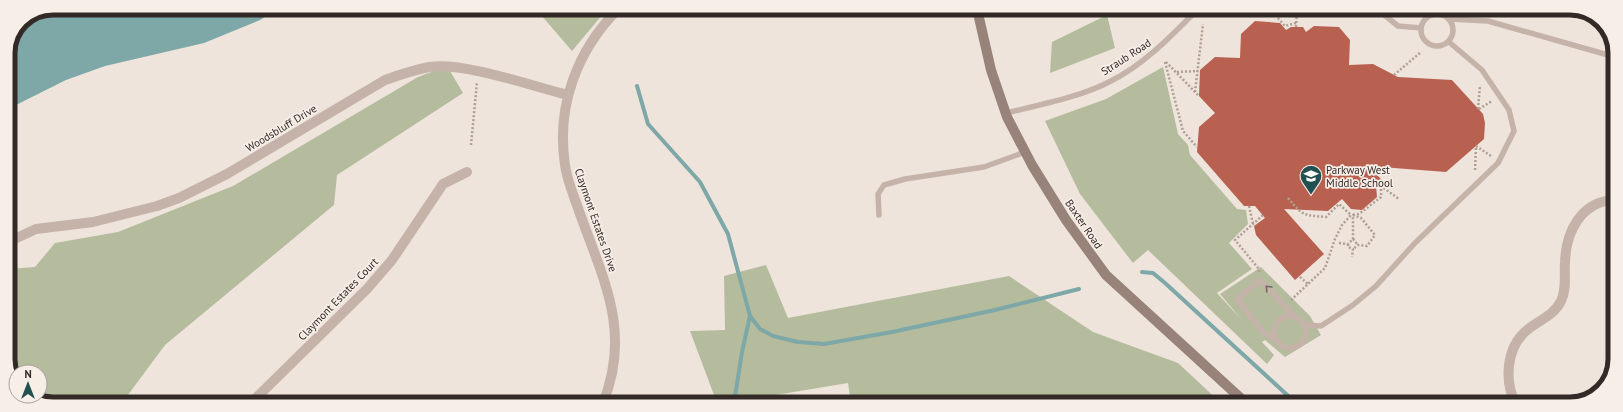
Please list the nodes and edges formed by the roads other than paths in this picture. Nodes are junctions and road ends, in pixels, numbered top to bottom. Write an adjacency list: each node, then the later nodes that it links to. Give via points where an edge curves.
1 (612, 15): 11 (street, Claymont Estates Drive, via 588,46)
2 (978, 15): 12 (main road, Baxter Road, via 991,70)
3 (1192, 15): 12 (lane, Straub Road, via 1156,51 1111,81 1063,98)
4 (1384, 15): 8 (lane, via 1398,26)
5 (1429, 15): 8 (lane)
6 (1443, 15): 7 (lane)
7 (1450, 19): 9 (lane, via 1454,29); 10 (lane, via 1488,21)
8 (1421, 28): 9 (lane, via 1422,38 1430,45 1440,47)
9 (1449, 42): 19 (lane, via 1482,70 1509,110 1514,131 1498,164 1415,243 1376,286 1321,326)
10 (1608, 55)
11 (568, 95): 17 (street, Woodsbluff Drive, via 469,70 430,67 409,72 385,80 227,174 179,198 151,208 93,222 36,228); 22 (street, Claymont Estates Drive, via 564,125 565,165 614,314 614,361)
12 (1006, 113): 13 (main road, Baxter Road)
13 (1025, 152): 16 (lane, via 984,167 905,179 884,185 878,194); 23 (main road, Baxter Road, via 1066,220 1106,275)
14 (467, 172): 21 (street, Claymont Estates Court, via 443,184 392,260 367,289)
15 (1608, 201): 24 (street, via 1594,204 1584,212 1569,234 1564,262 1565,291 1561,302 1555,311 1526,330 1515,343 1508,380)
16 (879, 216)
17 (15, 238)
18 (1294, 317): 19 (lane); 20 (lane, via 1286,317 1278,322 1275,335); 20 (lane, one-way to 20, via 1260,280 1236,299 1262,331)
19 (1305, 325): 20 (lane, via 1306,336 1300,344 1290,348)
20 (1279, 342)
21 (257, 397)
22 (605, 397)
23 (1239, 397)
24 (1514, 397)

